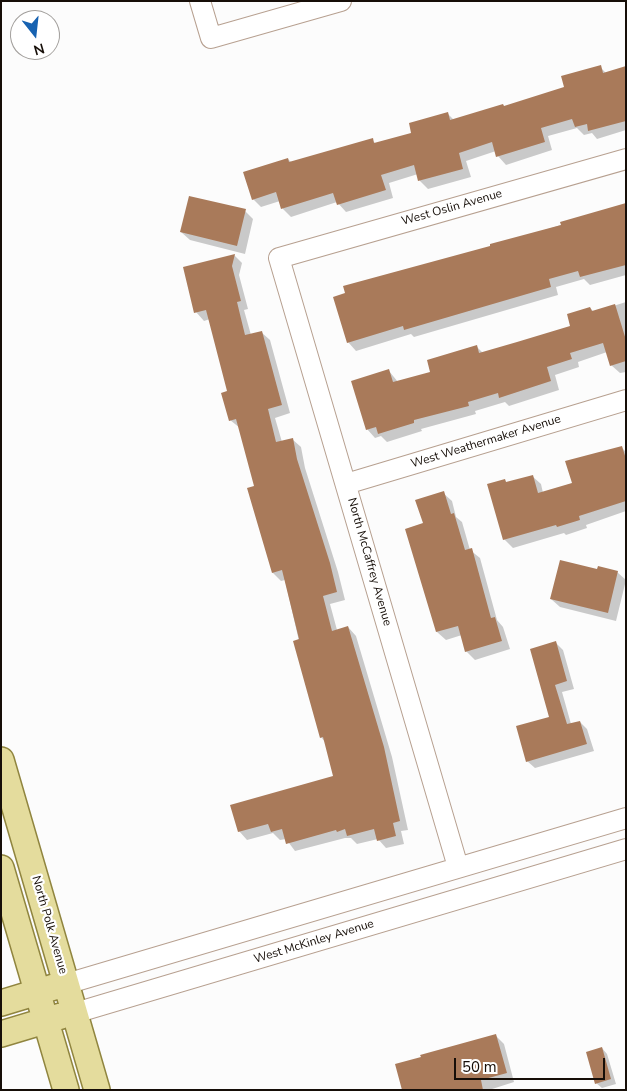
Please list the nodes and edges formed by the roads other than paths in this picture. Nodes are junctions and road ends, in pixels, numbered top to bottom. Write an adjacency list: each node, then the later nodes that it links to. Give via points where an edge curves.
1 (200, 1): 2 (street, via 211,38)
2 (341, 1)
3 (626, 158): 4 (street, West Oslin Avenue)
4 (279, 258): 6 (street, North McCaffrey Avenue)
5 (626, 400): 6 (street, West Weathermaker Avenue)
6 (346, 484): 10 (street, North McCaffrey Avenue)
7 (1, 760): 14 (main road, North Polk Avenue)
8 (626, 818): 10 (street)
9 (626, 850): 13 (street, West McKinley Avenue)
10 (458, 867): 12 (street)
11 (1, 868): 15 (main road)
12 (281, 921): 13 (street, via 284,932 274,940 229,957); 14 (street)
13 (186, 980): 17 (street, West McKinley Avenue)
14 (66, 984): 15 (main road); 17 (main road, North Polk Avenue)
15 (37, 992): 16 (main road); 18 (main road)
16 (1, 1002)
17 (74, 1013): 18 (main road, West McKinley Avenue); 21 (main road, North Polk Avenue)
18 (46, 1021): 19 (main road, West McKinley Avenue); 20 (main road)
19 (1, 1034)
20 (66, 1090)
21 (97, 1090)

